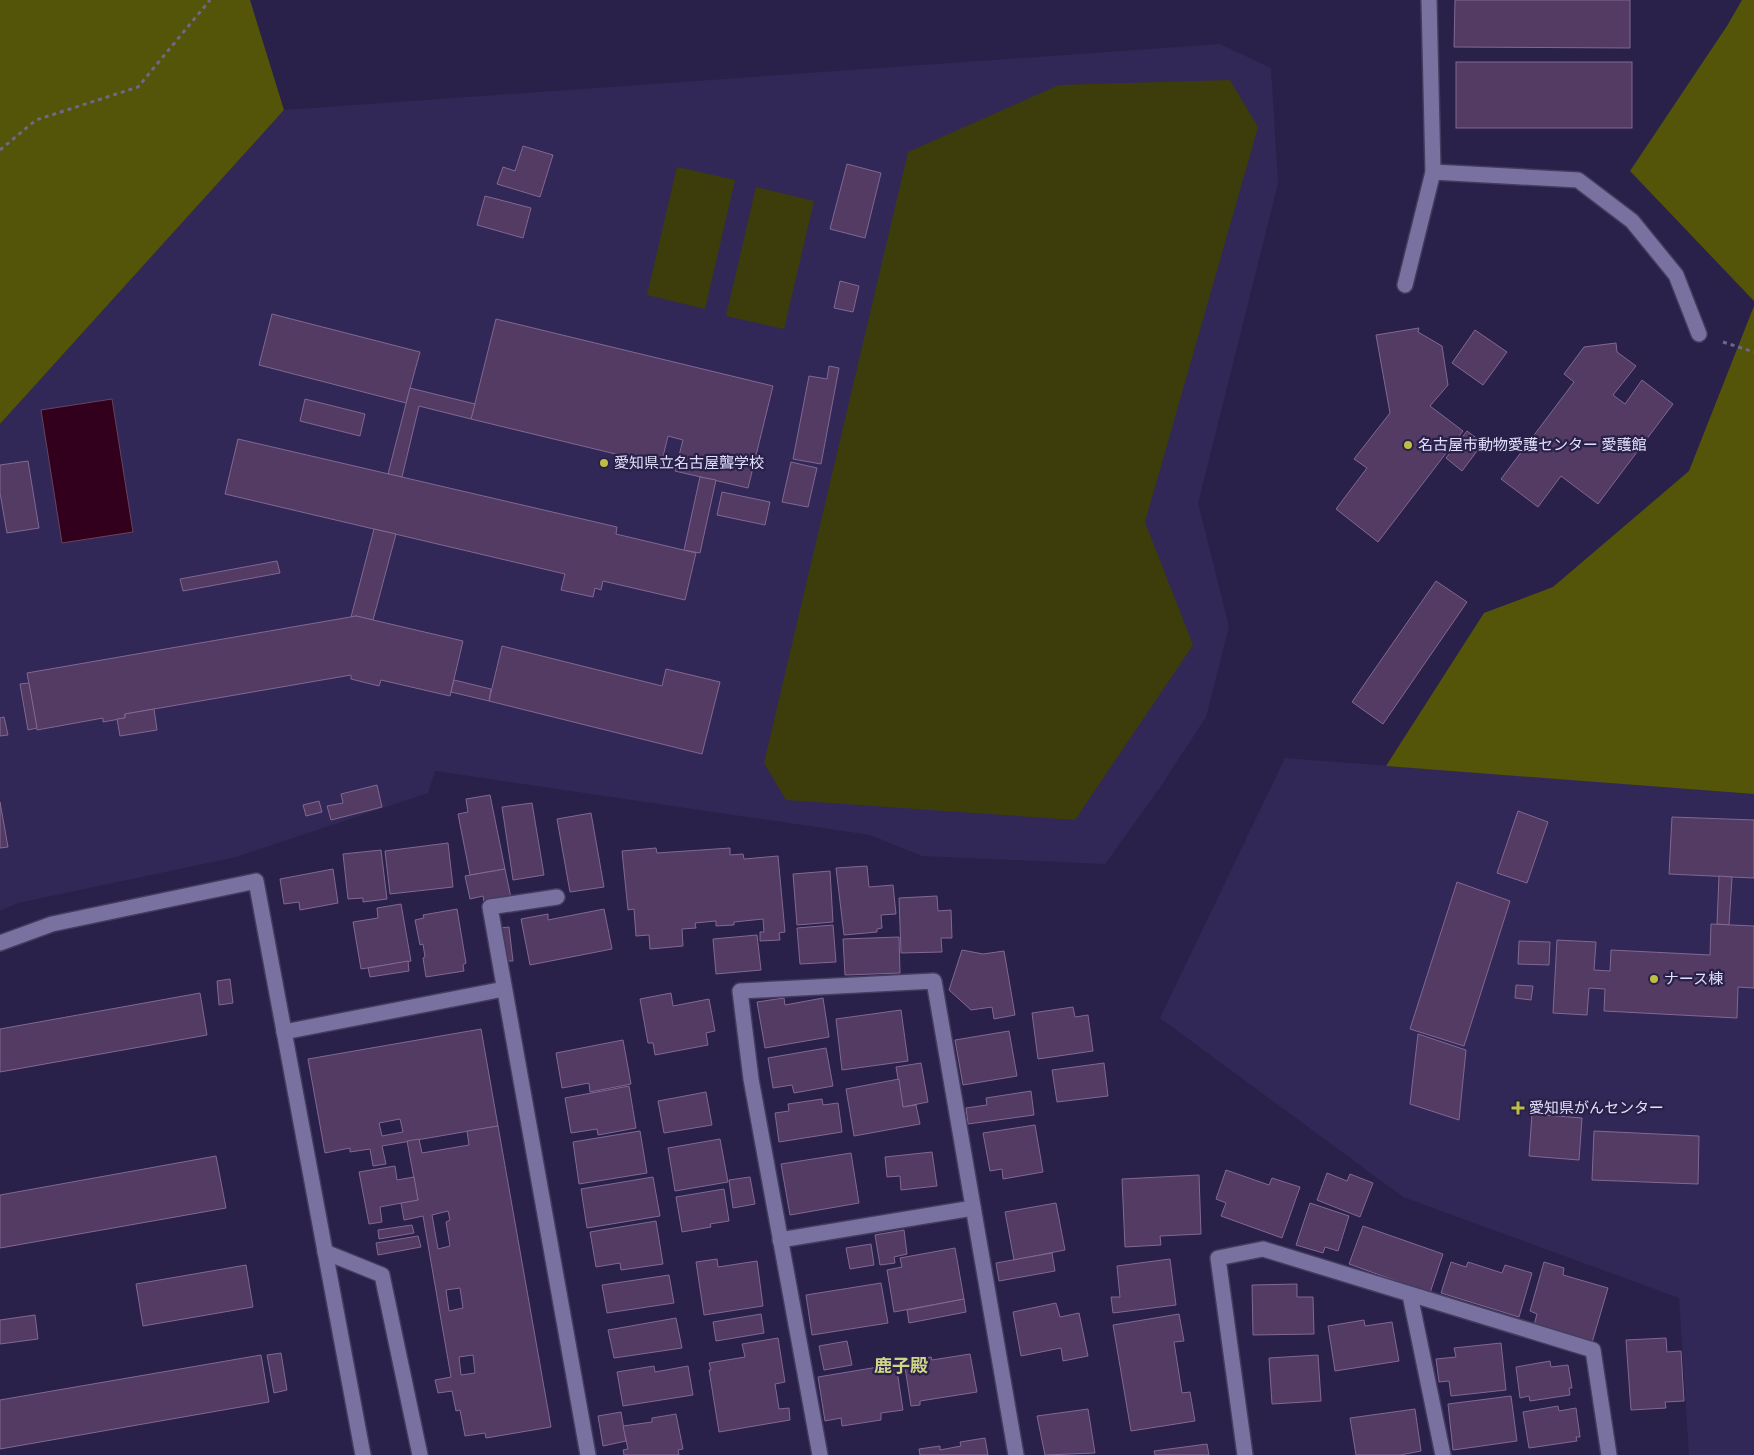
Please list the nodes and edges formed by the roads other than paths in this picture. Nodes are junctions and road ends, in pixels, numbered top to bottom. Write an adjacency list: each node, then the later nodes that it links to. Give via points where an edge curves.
1 (1429, 0): 2 (street)
2 (1433, 172): 3 (street); 4 (street, via 1578,180 1632,221 1676,275)
3 (1404, 285)
4 (1699, 334)
5 (557, 897): 7 (street, via 490,907)
6 (0, 943): 8 (street, via 52,924 256,881)
7 (504, 989): 8 (street); 15 (street)
8 (284, 1032): 11 (street)
9 (974, 1208): 10 (street); 10 (street, via 934,980 740,991 751,1079); 17 (street)
10 (780, 1240): 16 (street)
11 (325, 1252): 13 (street); 14 (street, via 382,1275)
12 (1410, 1294): 18 (street, via 1263,1249 1218,1258); 19 (street); 20 (street, via 1593,1350)
13 (363, 1455)
14 (420, 1455)
15 (588, 1455)
16 (820, 1455)
17 (1016, 1455)
18 (1245, 1455)
19 (1443, 1455)
20 (1609, 1455)

